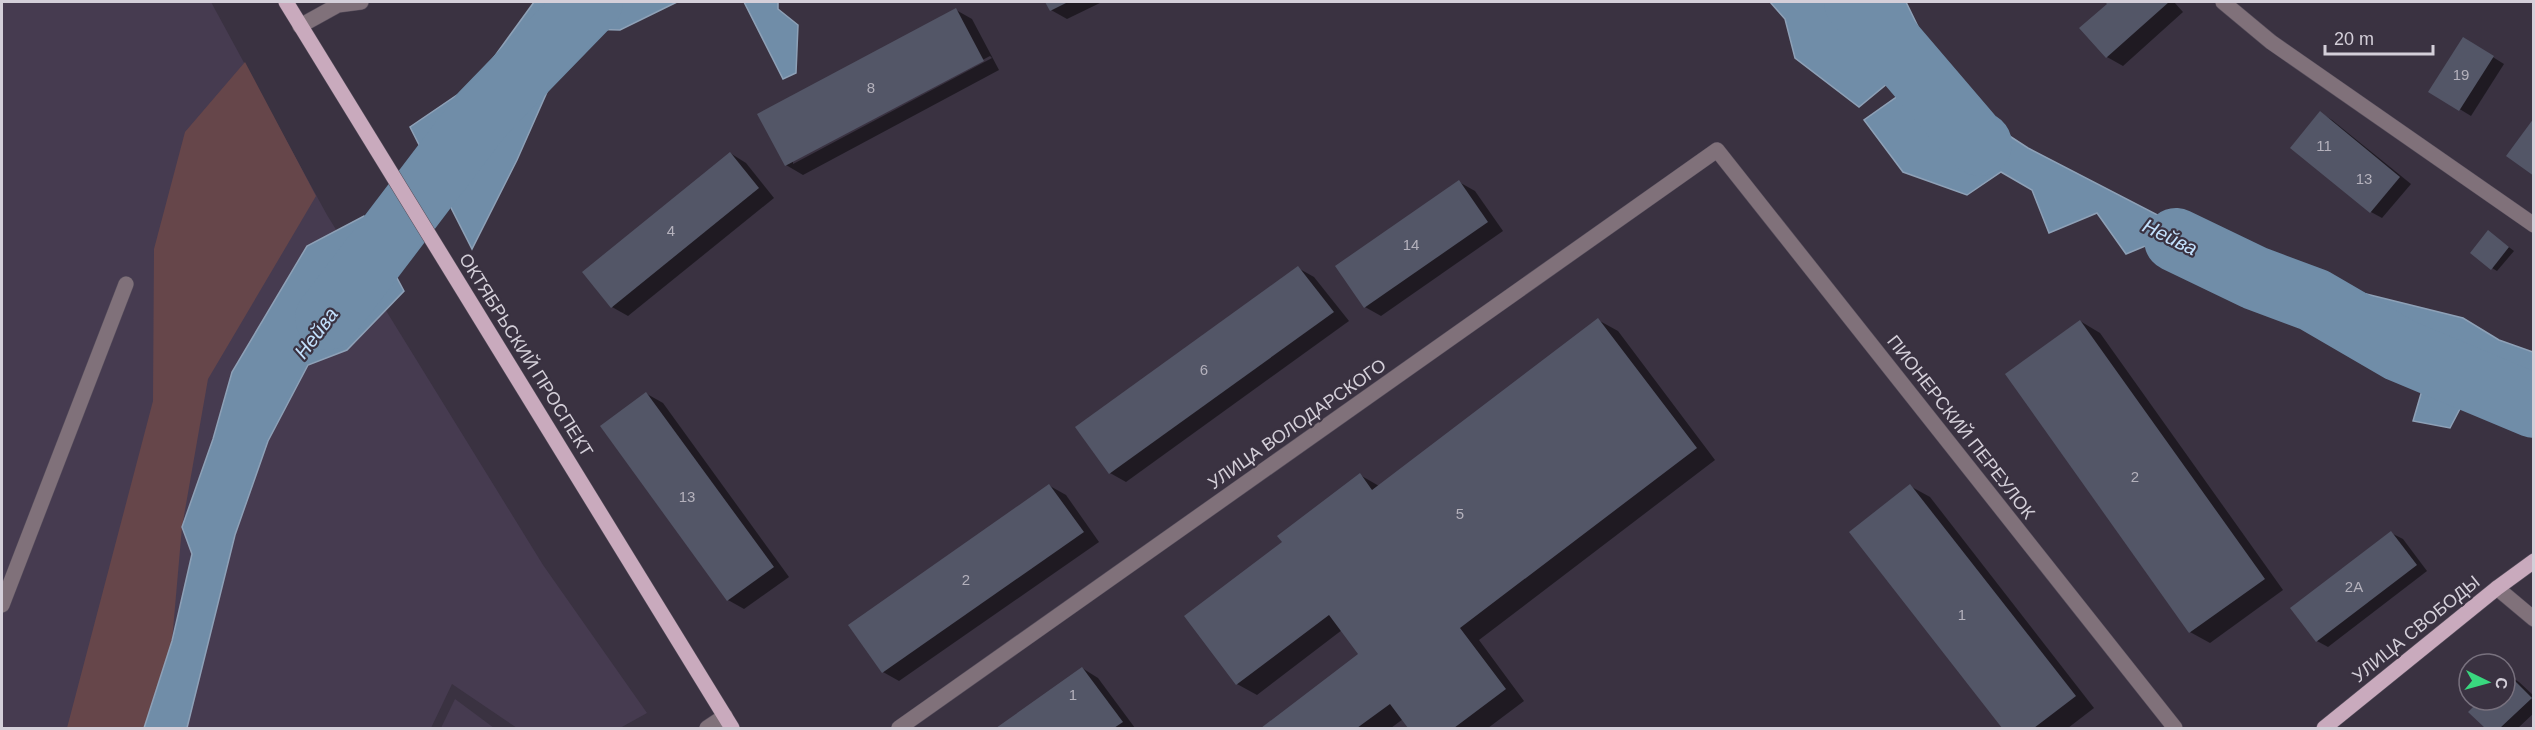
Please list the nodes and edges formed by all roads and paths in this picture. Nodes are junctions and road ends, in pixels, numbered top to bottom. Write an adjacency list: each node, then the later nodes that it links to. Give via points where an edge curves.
1 (286, 2): 4 (main road, ОКТЯБРЬСКИЙ ПРОСПЕКТ)
2 (361, 2): 4 (street, via 338,5)
3 (2223, 2): 6 (street, via 2271,42)
4 (300, 26): 12 (main road, ОКТЯБРЬСКИЙ ПРОСПЕКТ)
5 (1717, 150): 14 (street, УЛИЦА ВОЛОДАРСКОГО); 15 (street, ПИОНЕРСКИЙ ПЕРЕУЛОК)
6 (2534, 225)
7 (126, 284): 10 (street)
8 (2534, 561): 9 (main road, УЛИЦА СВОБОДЫ)
9 (2497, 588): 11 (street); 16 (main road, УЛИЦА СВОБОДЫ)
10 (2, 606)
11 (2534, 619)
12 (728, 722): 13 (street)
13 (707, 729)
14 (900, 729)
15 (2175, 729)
16 (2324, 729)

